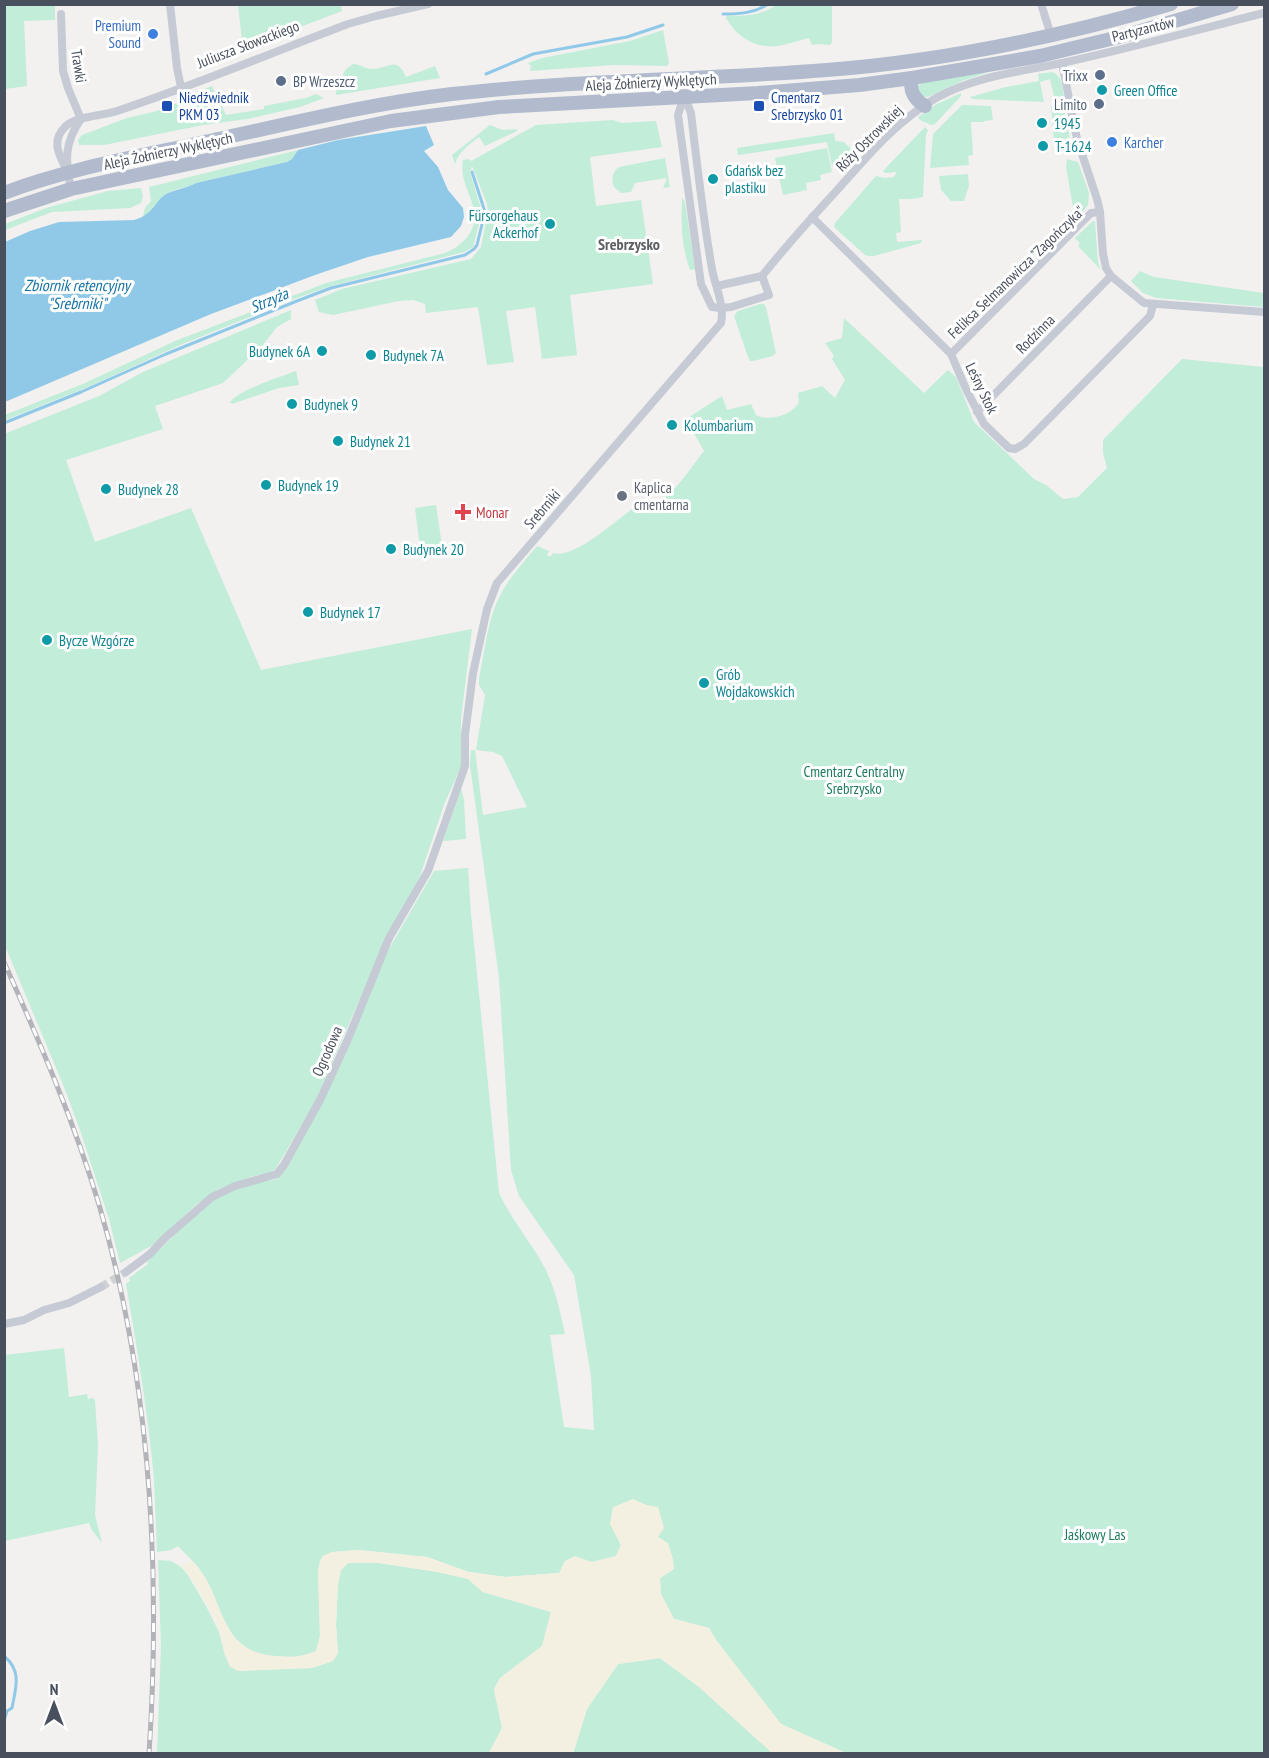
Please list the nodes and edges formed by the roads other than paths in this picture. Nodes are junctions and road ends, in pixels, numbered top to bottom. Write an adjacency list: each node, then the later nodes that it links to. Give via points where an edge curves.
1 (170, 4): 12 (street)
2 (428, 4): 12 (street, Juliusza Słowackiego, via 348,24)
3 (1041, 4): 8 (street)
4 (1171, 4): 8 (main road, Aleja Żołnierzy Wyklętych)
5 (1232, 4): 10 (main road, Aleja Żołnierzy Wyklętych, via 1040,56)
6 (1264, 13): 9 (street, Partyzantów)
7 (61, 15): 15 (street, Trawki, via 63,71)
8 (1051, 35): 11 (main road, Aleja Żołnierzy Wyklętych, via 886,64)
9 (1062, 63): 14 (street, Róży Ostrowskiej, via 980,80); 22 (street, via 1077,139)
10 (912, 78): 13 (main road, Aleja Żołnierzy Wyklętych); 14 (main road, via 913,96)
11 (683, 79): 13 (street); 16 (main road, Aleja Żołnierzy Wyklętych, via 421,98 339,112)
12 (181, 87): 15 (street, Juliusza Słowackiego, via 118,111)
13 (684, 96): 17 (street, via 691,113); 18 (street, via 678,115); 19 (main road, Aleja Żołnierzy Wyklętych, via 499,107 391,121)
14 (925, 106): 23 (street, Róży Ostrowskiej, via 889,133)
15 (81, 119): 16 (street, via 69,140)
16 (68, 172): 19 (street); 20 (main road)
17 (701, 187): 18 (street); 26 (street)
18 (689, 188): 28 (street, via 701,284 712,307)
19 (71, 189): 21 (main road)
20 (4, 193)
21 (4, 211)
22 (1100, 212): 25 (street, via 1103,254); 30 (street, Feliksa Selmanowicza "Zagończyka", via 1091,213)
23 (812, 217): 24 (street, Róży Ostrowskiej); 30 (street, Leśny Stok)
24 (762, 276): 26 (street); 28 (street, via 770,295)
25 (1111, 276): 27 (street, via 1138,299); 31 (street, Rodzinna)
26 (717, 286): 28 (street)
27 (1153, 305): 29 (street); 31 (street, Leśny Stok, via 1150,316 1015,450 984,424)
28 (721, 308): 32 (street, Srebrniki, via 721,323 497,584 487,609 473,674)
29 (1264, 312)
30 (951, 354): 31 (street, Leśny Stok)
31 (977, 412)
32 (465, 766): 33 (street, Ogrodowa, via 428,871 389,938 320,1100 280,1170 212,1197)
33 (126, 1272)
34 (101, 1287): 35 (street, via 69,1303)
35 (4, 1324)

